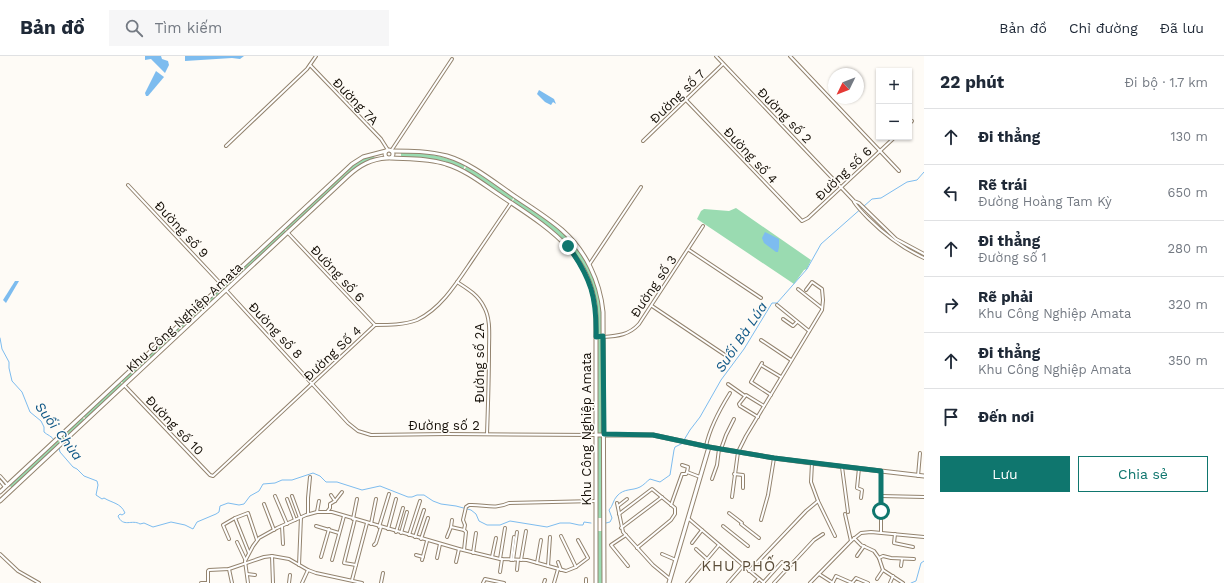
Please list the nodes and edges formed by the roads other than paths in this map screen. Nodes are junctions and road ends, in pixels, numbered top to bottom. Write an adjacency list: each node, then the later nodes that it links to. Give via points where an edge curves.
1 (316, 56): 6 (street)
2 (716, 56): 5 (street, Đường số 2)
3 (790, 56): 11 (street)
4 (452, 59): 12 (street)
5 (724, 64): 7 (street, Đường số 7); 20 (street, Đường số 2)
6 (310, 65): 10 (street); 12 (street, Đường 7A)
7 (686, 100): 9 (street, Đường số 7); 24 (street, Đường số 4)
8 (892, 140): 11 (street, Đường số 6)
9 (643, 141)
10 (226, 146)
11 (880, 150): 17 (street); 20 (street, Đường số 6)
12 (390, 151): 13 (street, via 385,155); 14 (street, via 393,155); 15 (street, Khu Công Nghiệp Amata, via 430,152); 26 (street, Khu Công Nghiệp Amata, via 368,155 358,160)
13 (387, 158): 14 (street, Khu Công Nghiệp Amata); 27 (street, Khu Công Nghiệp Amata, via 372,160 355,170)
14 (391, 158): 16 (street, Khu Công Nghiệp Amata, via 433,161)
15 (466, 164): 16 (street); 21 (street, Khu Công Nghiệp Amata)
16 (463, 171): 23 (street, Khu Công Nghiệp Amata)
17 (899, 171)
18 (128, 185): 35 (street, Đường số 9)
19 (641, 187): 33 (street)
20 (841, 187): 22 (street, Đường số 2); 24 (street, Đường số 6)
21 (515, 196): 23 (street); 33 (street, Khu Công Nghiệp Amata, via 562,230 575,243)
22 (854, 201): 28 (street); 29 (street, via 858,208)
23 (511, 203): 34 (street, Đường Số 4); 49 (street, Khu Công Nghiệp Amata, via 553,232 577,258 591,288 596,308)
24 (802, 221)
25 (703, 226): 30 (street, Đường số 3)
26 (284, 228): 27 (street); 35 (street, Khu Công Nghiệp Amata)
27 (288, 233): 36 (street, Khu Công Nghiệp Amata); 45 (street, Đường số 6)
28 (896, 239): 29 (street); 31 (street)
29 (894, 242): 32 (street)
30 (688, 250): 39 (street); 41 (street, Đường số 3)
31 (924, 254)
32 (924, 258)
33 (589, 265): 48 (street, Khu Công Nghiệp Amata, via 600,294)
34 (457, 282): 45 (street, Đường Số 4, via 437,306 418,319); 67 (street, Đường số 2A, via 479,299 488,317)
35 (222, 285): 36 (street); 47 (street, Khu Công Nghiệp Amata)
36 (226, 290): 50 (street, Khu Công Nghiệp Amata); 56 (street, Đường số 8)
37 (798, 290): 42 (street)
38 (806, 290): 42 (street, via 812,282 822,289)
39 (761, 298)
40 (776, 305): 44 (street)
41 (652, 306): 48 (street, Đường số 3, via 631,331 617,336); 52 (street)
42 (822, 308): 46 (street)
43 (783, 319): 44 (street, via 793,326)
44 (797, 322): 46 (street)
45 (375, 326): 56 (street, Đường Số 4)
46 (809, 331): 53 (street)
47 (170, 333): 50 (street); 55 (street, Khu Công Nghiệp Amata)
48 (603, 336): 49 (street); 68 (street, Khu Công Nghiệp Amata)
49 (596, 337): 69 (street, Khu Công Nghiệp Amata)
50 (175, 338): 58 (street, Khu Công Nghiệp Amata)
51 (761, 340): 53 (street)
52 (725, 355)
53 (791, 360): 54 (street)
54 (781, 377): 60 (street); 60 (street, via 762,364 751,382)
55 (120, 380): 58 (street); 63 (street, Khu Công Nghiệp Amata)
56 (313, 383): 67 (street, Đường số 2, via 348,423 369,434); 83 (street, Đường Số 4)
57 (728, 384): 61 (street)
58 (125, 386): 66 (street, Khu Công Nghiệp Amata); 83 (street, Đường số 10)
59 (730, 393): 70 (street, via 710,431)
60 (771, 395): 62 (street)
61 (745, 396): 62 (street); 64 (street, via 739,405)
62 (764, 406): 64 (street)
63 (82, 416): 66 (street); 90 (street, Khu Công Nghiệp Amata)
64 (758, 417): 72 (street)
65 (734, 419): 71 (street)
66 (87, 421): 92 (street, Khu Công Nghiệp Amata)
67 (487, 434): 69 (street, Đường số 2)
68 (604, 434): 69 (street); 70 (street, via 653,435); 137 (street, Khu Công Nghiệp Amata)
69 (596, 435): 109 (street, Khu Công Nghiệp Amata)
70 (708, 447): 71 (street); 84 (street)
71 (720, 449): 72 (street); 88 (street)
72 (738, 452): 74 (street); 81 (street)
73 (920, 453): 85 (street)
74 (774, 458): 75 (street); 135 (street)
75 (812, 463): 77 (street); 114 (street, via 811,482)
76 (682, 465): 80 (street, via 688,467)
77 (842, 466): 78 (street); 122 (street)
78 (859, 468): 79 (street); 103 (street, via 857,488 862,490)
79 (881, 471): 85 (street); 99 (street)
80 (687, 472): 84 (street); 116 (street, via 681,475)
81 (734, 474): 91 (street, via 743,475); 101 (street)
82 (0, 476): 90 (street)
83 (212, 476)
84 (700, 476): 132 (street)
85 (918, 476): 86 (street)
86 (924, 476)
87 (310, 477): 124 (street)
88 (712, 479)
89 (0, 481): 90 (street)
90 (6, 486): 92 (street); 93 (street, Khu Công Nghiệp Amata)
91 (743, 488)
92 (11, 491): 110 (street, Khu Công Nghiệp Amata)
93 (0, 492)
94 (342, 492): 112 (street)
95 (389, 494): 144 (street)
96 (331, 495): 112 (street)
97 (275, 496): 139 (street)
98 (292, 496): 129 (street)
99 (881, 496): 102 (street); 158 (street)
100 (662, 497): 116 (street); 125 (street, via 652,488); 149 (street)
101 (732, 497)
102 (924, 497)
103 (861, 498)
104 (287, 499): 133 (street)
105 (357, 499): 131 (street)
106 (376, 499): 140 (street)
107 (396, 499): 151 (street)
108 (627, 499): 125 (street, via 617,505)
109 (596, 500): 136 (street, Khu Công Nghiệp Amata); 153 (street, via 509,503 494,507 470,504 463,520)
110 (0, 501)
111 (320, 501): 119 (street)
112 (335, 501): 120 (street, via 330,504)
113 (420, 501): 164 (street)
114 (818, 502): 167 (street); 232 (street, via 806,511)
115 (264, 504): 152 (street)
116 (671, 505): 192 (street, via 675,510 671,520)
117 (403, 508): 156 (street)
118 (424, 510): 168 (street)
119 (317, 512): 120 (street); 124 (street)
120 (327, 512): 127 (street)
121 (407, 512): 160 (street)
122 (848, 512)
123 (729, 513): 174 (street)
124 (308, 514): 129 (street)
125 (619, 514): 149 (street)
126 (845, 514): 182 (street)
127 (344, 516): 131 (street); 159 (street)
128 (234, 518): 176 (street, via 223,525); 178 (street, via 248,513); 196 (street)
129 (300, 518): 133 (street); 220 (street)
130 (428, 518): 177 (street)
131 (354, 519): 138 (street); 221 (street, via 344,563)
132 (689, 519): 154 (street); 213 (street)
133 (295, 520): 139 (street)
134 (452, 520): 145 (street)
135 (761, 520)
136 (596, 521): 137 (street); 147 (street, Khu Công Nghiệp Amata)
137 (604, 521): 148 (street, Khu Công Nghiệp Amata)
138 (367, 523): 140 (street); 221 (street)
139 (287, 524): 141 (street)
140 (371, 524): 144 (street)
141 (282, 526): 152 (street); 185 (street)
142 (316, 526): 150 (street)
143 (723, 526): 189 (street)
144 (380, 527): 151 (street); 187 (street)
145 (450, 527): 153 (street); 169 (street)
146 (505, 528): 207 (street)
147 (596, 528): 148 (street); 259 (street, Khu Công Nghiệp Amata)
148 (604, 528): 260 (street, Khu Công Nghiệp Amata)
149 (622, 528): 165 (street)
150 (329, 529): 159 (street); 203 (street)
151 (388, 529): 156 (street)
152 (274, 530): 178 (street)
153 (464, 530): 195 (street)
154 (702, 530): 184 (street); 188 (street)
155 (526, 531): 212 (street)
156 (396, 532): 160 (street)
157 (517, 532): 211 (street)
158 (881, 532): 163 (street); 175 (street, via 864,532)
159 (339, 533): 210 (street)
160 (402, 533): 164 (street)
161 (476, 533): 197 (street)
162 (822, 534): 266 (street)
163 (895, 534): 172 (street); 191 (street, via 895,543)
164 (408, 535): 168 (street)
165 (626, 535): 192 (street); 223 (street, via 611,545)
166 (561, 536): 226 (street)
167 (835, 536)
168 (415, 537): 177 (street)
169 (447, 537)
170 (514, 537): 211 (street)
171 (550, 537): 222 (street)
172 (924, 537)
173 (496, 538): 204 (street)
174 (759, 538)
175 (854, 538): 182 (street); 190 (street)
176 (229, 539)
177 (422, 539): 181 (street)
178 (258, 540): 196 (street)
179 (541, 540): 219 (street)
180 (578, 540): 226 (street, via 588,558)
181 (427, 541): 186 (street); 200 (street, via 422,558)
182 (851, 541): 236 (street)
183 (237, 542): 215 (street)
184 (692, 543)
185 (283, 544)
186 (440, 544): 193 (street); 205 (street)
187 (374, 545)
188 (719, 545): 208 (street); 224 (street)
189 (748, 546)
190 (864, 546): 202 (street); 206 (street, via 874,551)
191 (913, 547)
192 (637, 548): 244 (street)
193 (459, 549): 195 (street); 216 (street)
194 (696, 549): 208 (street)
195 (464, 550): 197 (street)
196 (249, 553): 215 (street)
197 (473, 553): 204 (street)
198 (0, 554): 245 (street, via 18,571)
199 (662, 554): 213 (street)
200 (416, 555)
201 (272, 556): 215 (street); 220 (street, via 289,559); 250 (street)
202 (857, 556)
203 (321, 557)
204 (492, 557): 207 (street)
205 (437, 558)
206 (879, 558): 209 (street, via 883,556); 231 (street)
207 (501, 559): 211 (street); 233 (street)
208 (707, 559): 262 (street)
209 (902, 559): 214 (street); 225 (street)
210 (332, 560)
211 (512, 560): 212 (street)
212 (520, 560): 219 (street); 229 (street)
213 (676, 560): 244 (street)
214 (914, 560)
215 (245, 562): 227 (street); 235 (street)
216 (456, 562)
217 (558, 562): 230 (street)
218 (782, 562): 265 (street)
219 (537, 563): 222 (street)
220 (300, 565): 228 (street)
221 (356, 566): 243 (street)
222 (548, 566): 230 (street)
223 (628, 566)
224 (743, 566): 232 (street); 263 (street)
225 (901, 566)
226 (576, 567): 230 (street, via 566,571)
227 (229, 569): 247 (street, via 208,571); 248 (street)
228 (308, 570): 243 (street); 252 (street)
229 (517, 570)
230 (559, 570): 257 (street)
231 (884, 570): 239 (street); 242 (street)
232 (749, 571): 241 (street)
233 (500, 572)
234 (383, 573): 254 (street)
235 (247, 574): 237 (street); 249 (street)
236 (819, 574): 267 (street); 268 (street)
237 (255, 575)
238 (290, 575): 251 (street)
239 (893, 576): 270 (street); 271 (street)
240 (586, 579): 258 (street)
241 (759, 579): 264 (street); 265 (street)
242 (877, 579)
243 (352, 580): 253 (street)
244 (670, 581): 261 (street)
245 (39, 583)
246 (201, 583): 247 (street)
247 (208, 583)
248 (232, 583)
249 (248, 583)
250 (273, 583)
251 (289, 583)
252 (302, 583)
253 (362, 583)
254 (381, 583)
255 (483, 583): 256 (street, via 485,579)
256 (504, 583)
257 (554, 583)
258 (586, 583)
259 (596, 583)
260 (604, 583)
261 (675, 583)
262 (687, 583)
263 (728, 583)
264 (755, 583)
265 (764, 583)
266 (774, 583)
267 (810, 583)
268 (834, 583): 269 (street, via 836,576 852,583 856,578)
269 (868, 583)
270 (890, 583)
271 (903, 583)

